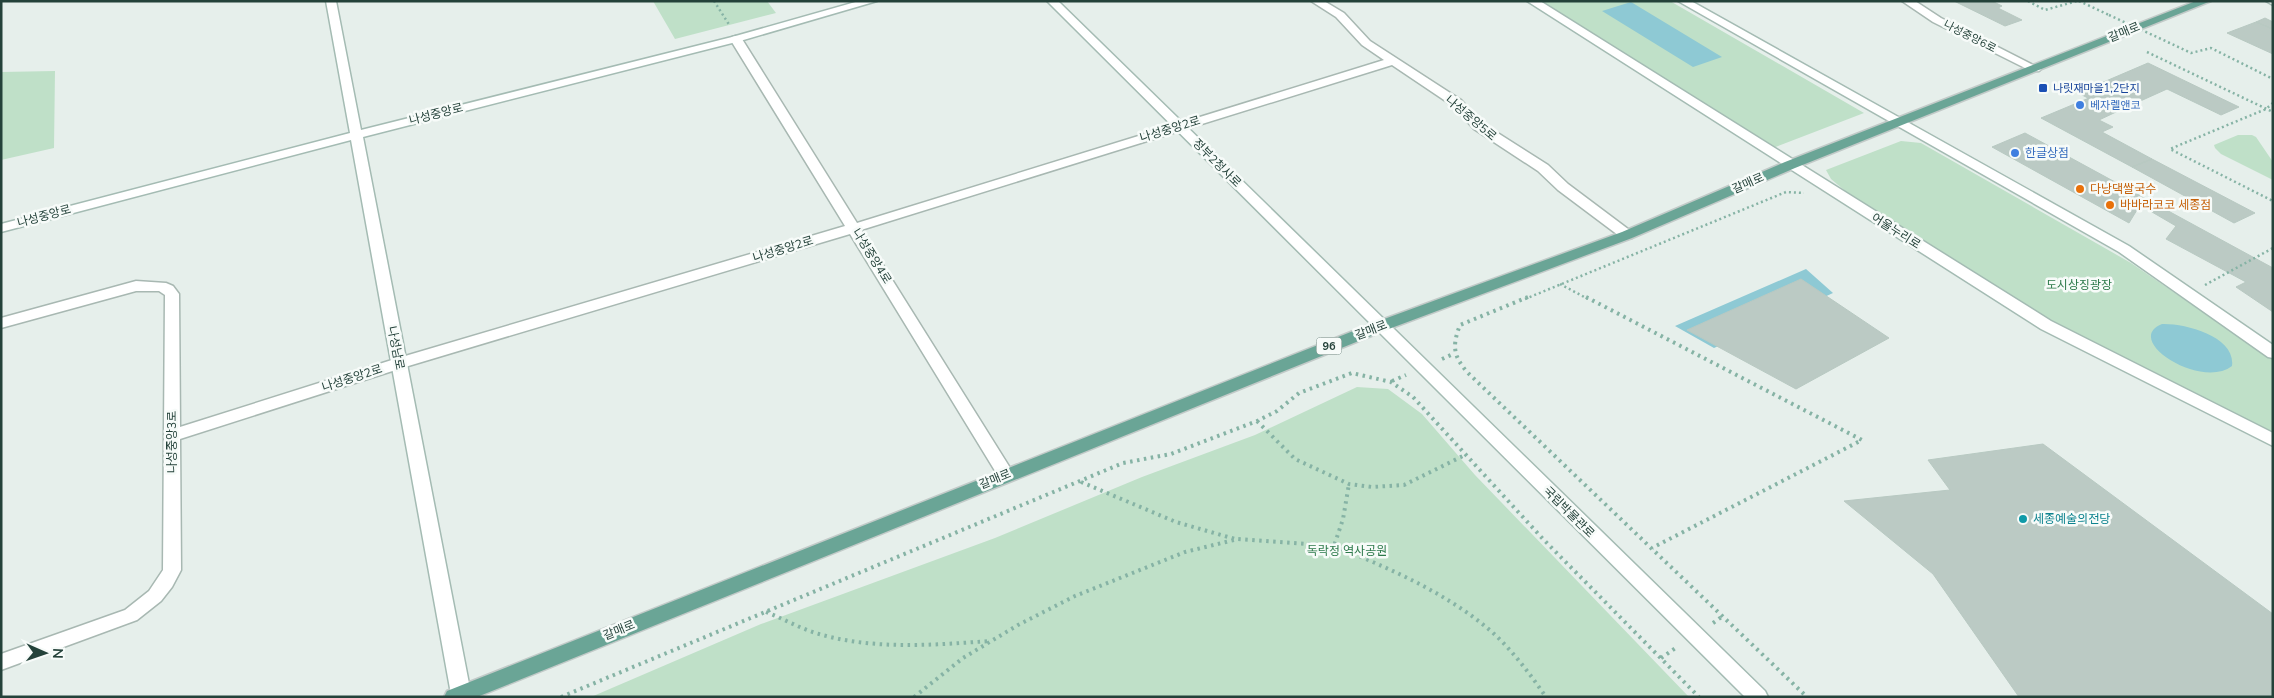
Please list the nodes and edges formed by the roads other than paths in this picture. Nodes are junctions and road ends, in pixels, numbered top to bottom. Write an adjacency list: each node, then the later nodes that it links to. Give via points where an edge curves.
1 (331, 1): 14 (street, 나성남로)
2 (872, 1): 9 (street, 나성중앙로)
3 (1052, 1): 13 (street, 정부2청사로)
4 (1316, 1): 10 (street, 나성중앙5로, via 1340,15 1366,43)
5 (1532, 1): 15 (street, 어울누리로)
6 (1683, 1): 12 (street)
7 (1906, 1): 11 (street, 나성중앙6로)
8 (2206, 1): 11 (main road, 갈매로 / 96)
9 (734, 33): 14 (street, 나성중앙로); 17 (street, 나성중앙4로)
10 (1394, 61): 13 (street, 나성중앙2로); 18 (street, 나성중앙5로, via 1456,103 1478,126 1543,168)
11 (2035, 69): 12 (main road, 갈매로 / 96)
12 (1900, 123): 15 (main road, 갈매로 / 96); 21 (street, via 2124,249)
13 (1180, 126): 17 (street, 나성중앙2로); 20 (street, 정부2청사로)
14 (355, 134): 16 (street, 나성중앙로); 22 (street, 나성남로)
15 (1790, 165): 18 (main road, 갈매로 / 96); 24 (street, 어울누리로, via 2046,325)
16 (1, 228)
17 (854, 228): 22 (street, 나성중앙2로); 25 (street, 나성중앙4로)
18 (1627, 235): 20 (main road, 갈매로 / 96)
19 (1, 323): 23 (street, 나성중앙3로, via 136,286 168,289 172,294)
20 (1382, 326): 25 (main road, 갈매로 / 96); 28 (street, 국립박물관로)
21 (2273, 353)
22 (400, 363): 23 (street, 나성중앙2로); 27 (street, 나성남로)
23 (172, 436): 26 (street, 나성중앙3로, via 172,570 166,582 155,596 131,615)
24 (2273, 440)
25 (1006, 474): 27 (main road, 갈매로 / 96)
26 (1, 662)
27 (458, 695)
28 (1758, 697)

